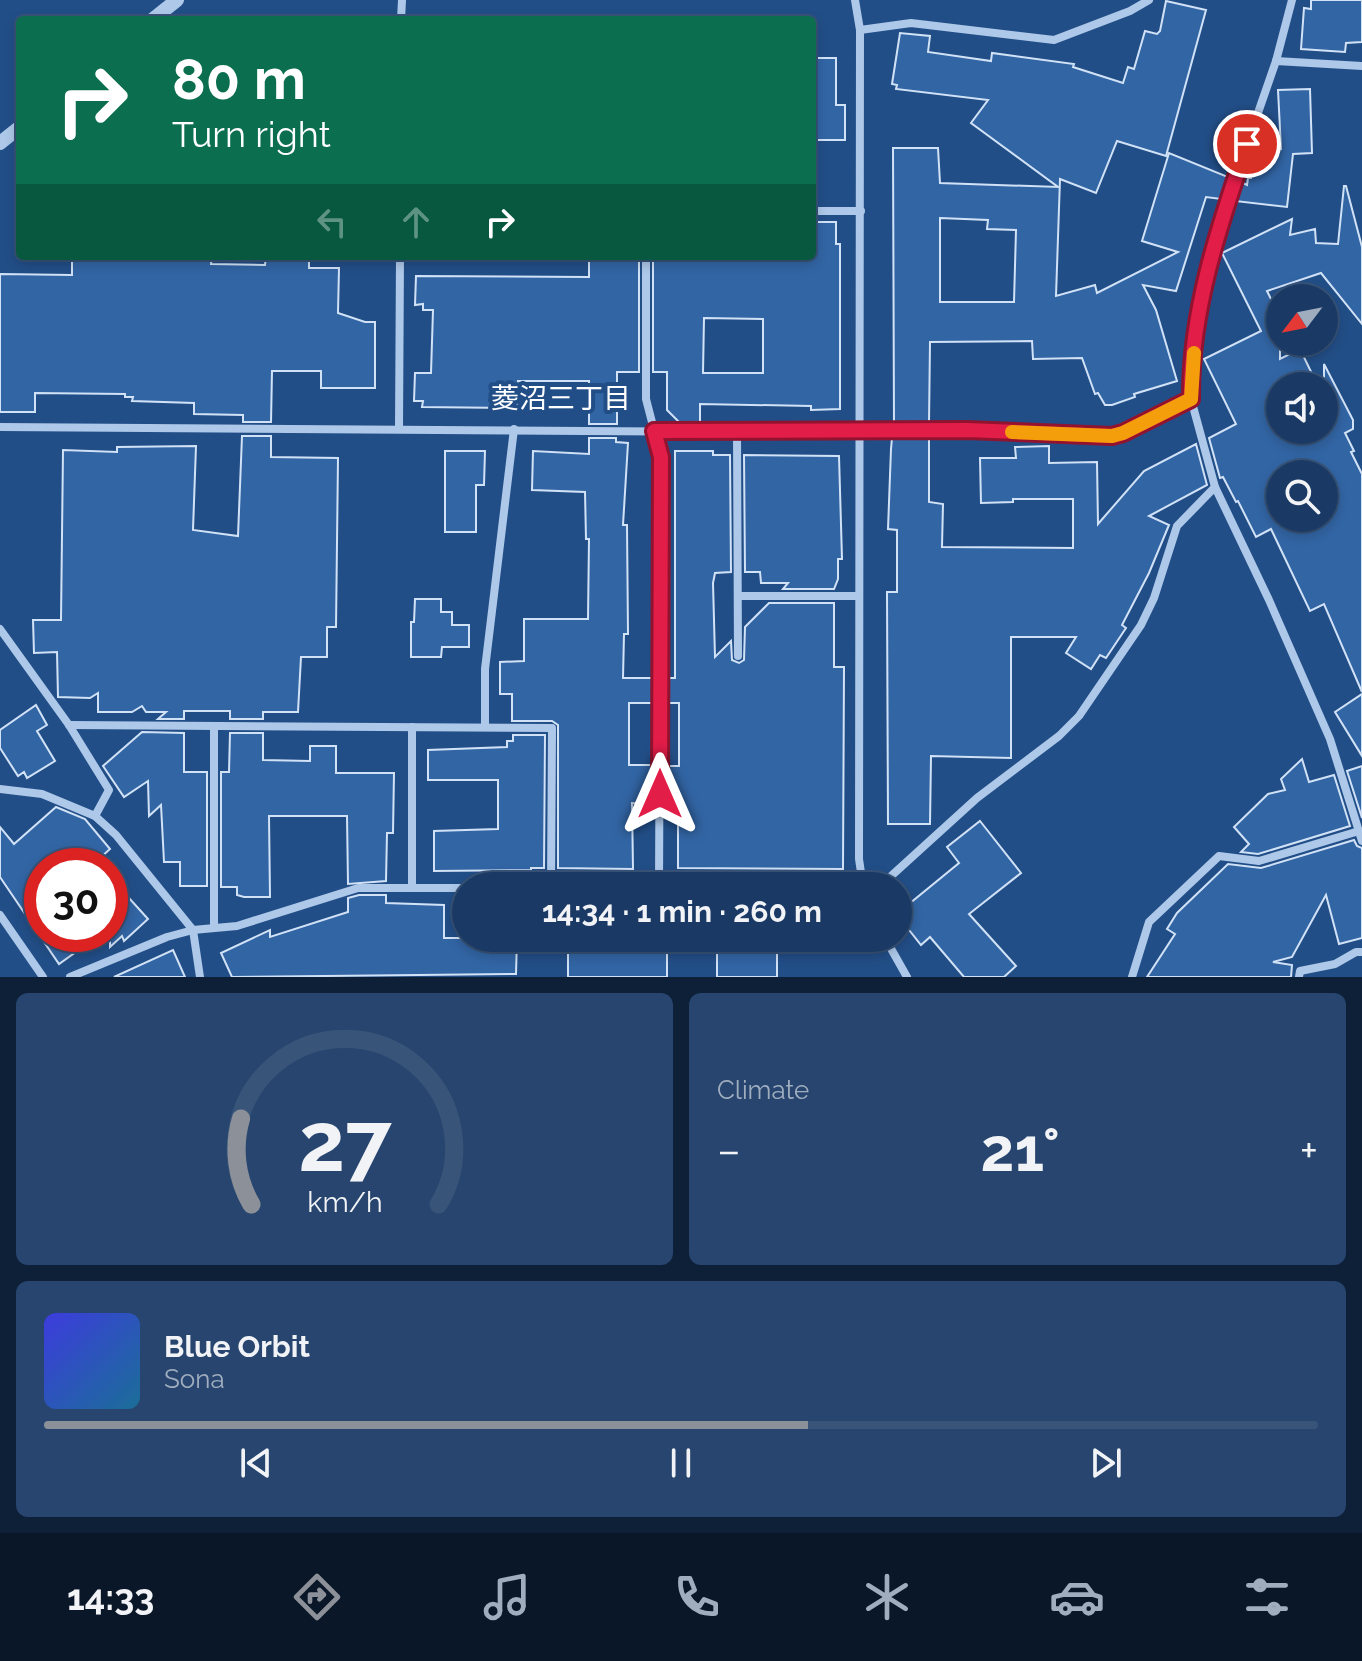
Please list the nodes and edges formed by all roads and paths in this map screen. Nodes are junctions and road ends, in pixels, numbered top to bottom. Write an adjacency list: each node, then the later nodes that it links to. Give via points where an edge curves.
1 (177, 0): 5 (street)
2 (855, 0): 6 (street)
3 (1149, 0): 6 (street, via 1054,40 911,23)
4 (1292, 0): 7 (street)
5 (157, 16)
6 (860, 30): 12 (street)
7 (1276, 61): 8 (street); 15 (street, via 1218,228 1191,371)
8 (1362, 66)
9 (16, 130): 10 (street)
10 (0, 143)
11 (816, 211): 12 (street)
12 (861, 211): 20 (street)
13 (400, 260): 17 (street)
14 (646, 260): 19 (street, via 646,399)
15 (1191, 399): 20 (street, via 1112,436); 22 (street)
16 (0, 427): 17 (street)
17 (399, 428): 18 (street)
18 (514, 429): 19 (street); 30 (street, via 485,669)
19 (654, 431): 21 (street); 35 (street, via 661,457)
20 (858, 431): 21 (street); 24 (street)
21 (737, 432): 23 (street)
22 (1215, 487): 33 (street, via 1330,739); 37 (street, via 1177,526 1141,625 1079,716)
23 (738, 596): 24 (street); 26 (street)
24 (858, 596): 36 (street)
25 (0, 629): 27 (street)
26 (738, 656)
27 (69, 725): 28 (street); 32 (street, via 109,790)
28 (214, 726): 29 (street); 41 (street)
29 (412, 727): 30 (street); 38 (street)
30 (485, 727): 34 (street, via 552,728)
31 (0, 789): 32 (street, via 42,794)
32 (95, 816): 42 (street)
33 (1361, 836): 49 (street, via 1259,861 1219,856 1149,922)
34 (551, 872)
35 (659, 872)
36 (861, 872)
37 (896, 872)
38 (412, 887): 39 (street); 41 (street, via 358,888 237,926)
39 (452, 888)
40 (0, 915): 45 (street)
41 (214, 927): 42 (street)
42 (193, 930): 46 (street); 47 (street)
43 (893, 952): 48 (street)
44 (1362, 952): 50 (street, via 1300,971)
45 (43, 977)
46 (70, 977)
47 (200, 977)
48 (907, 977)
49 (1132, 977)
50 (1299, 977)

